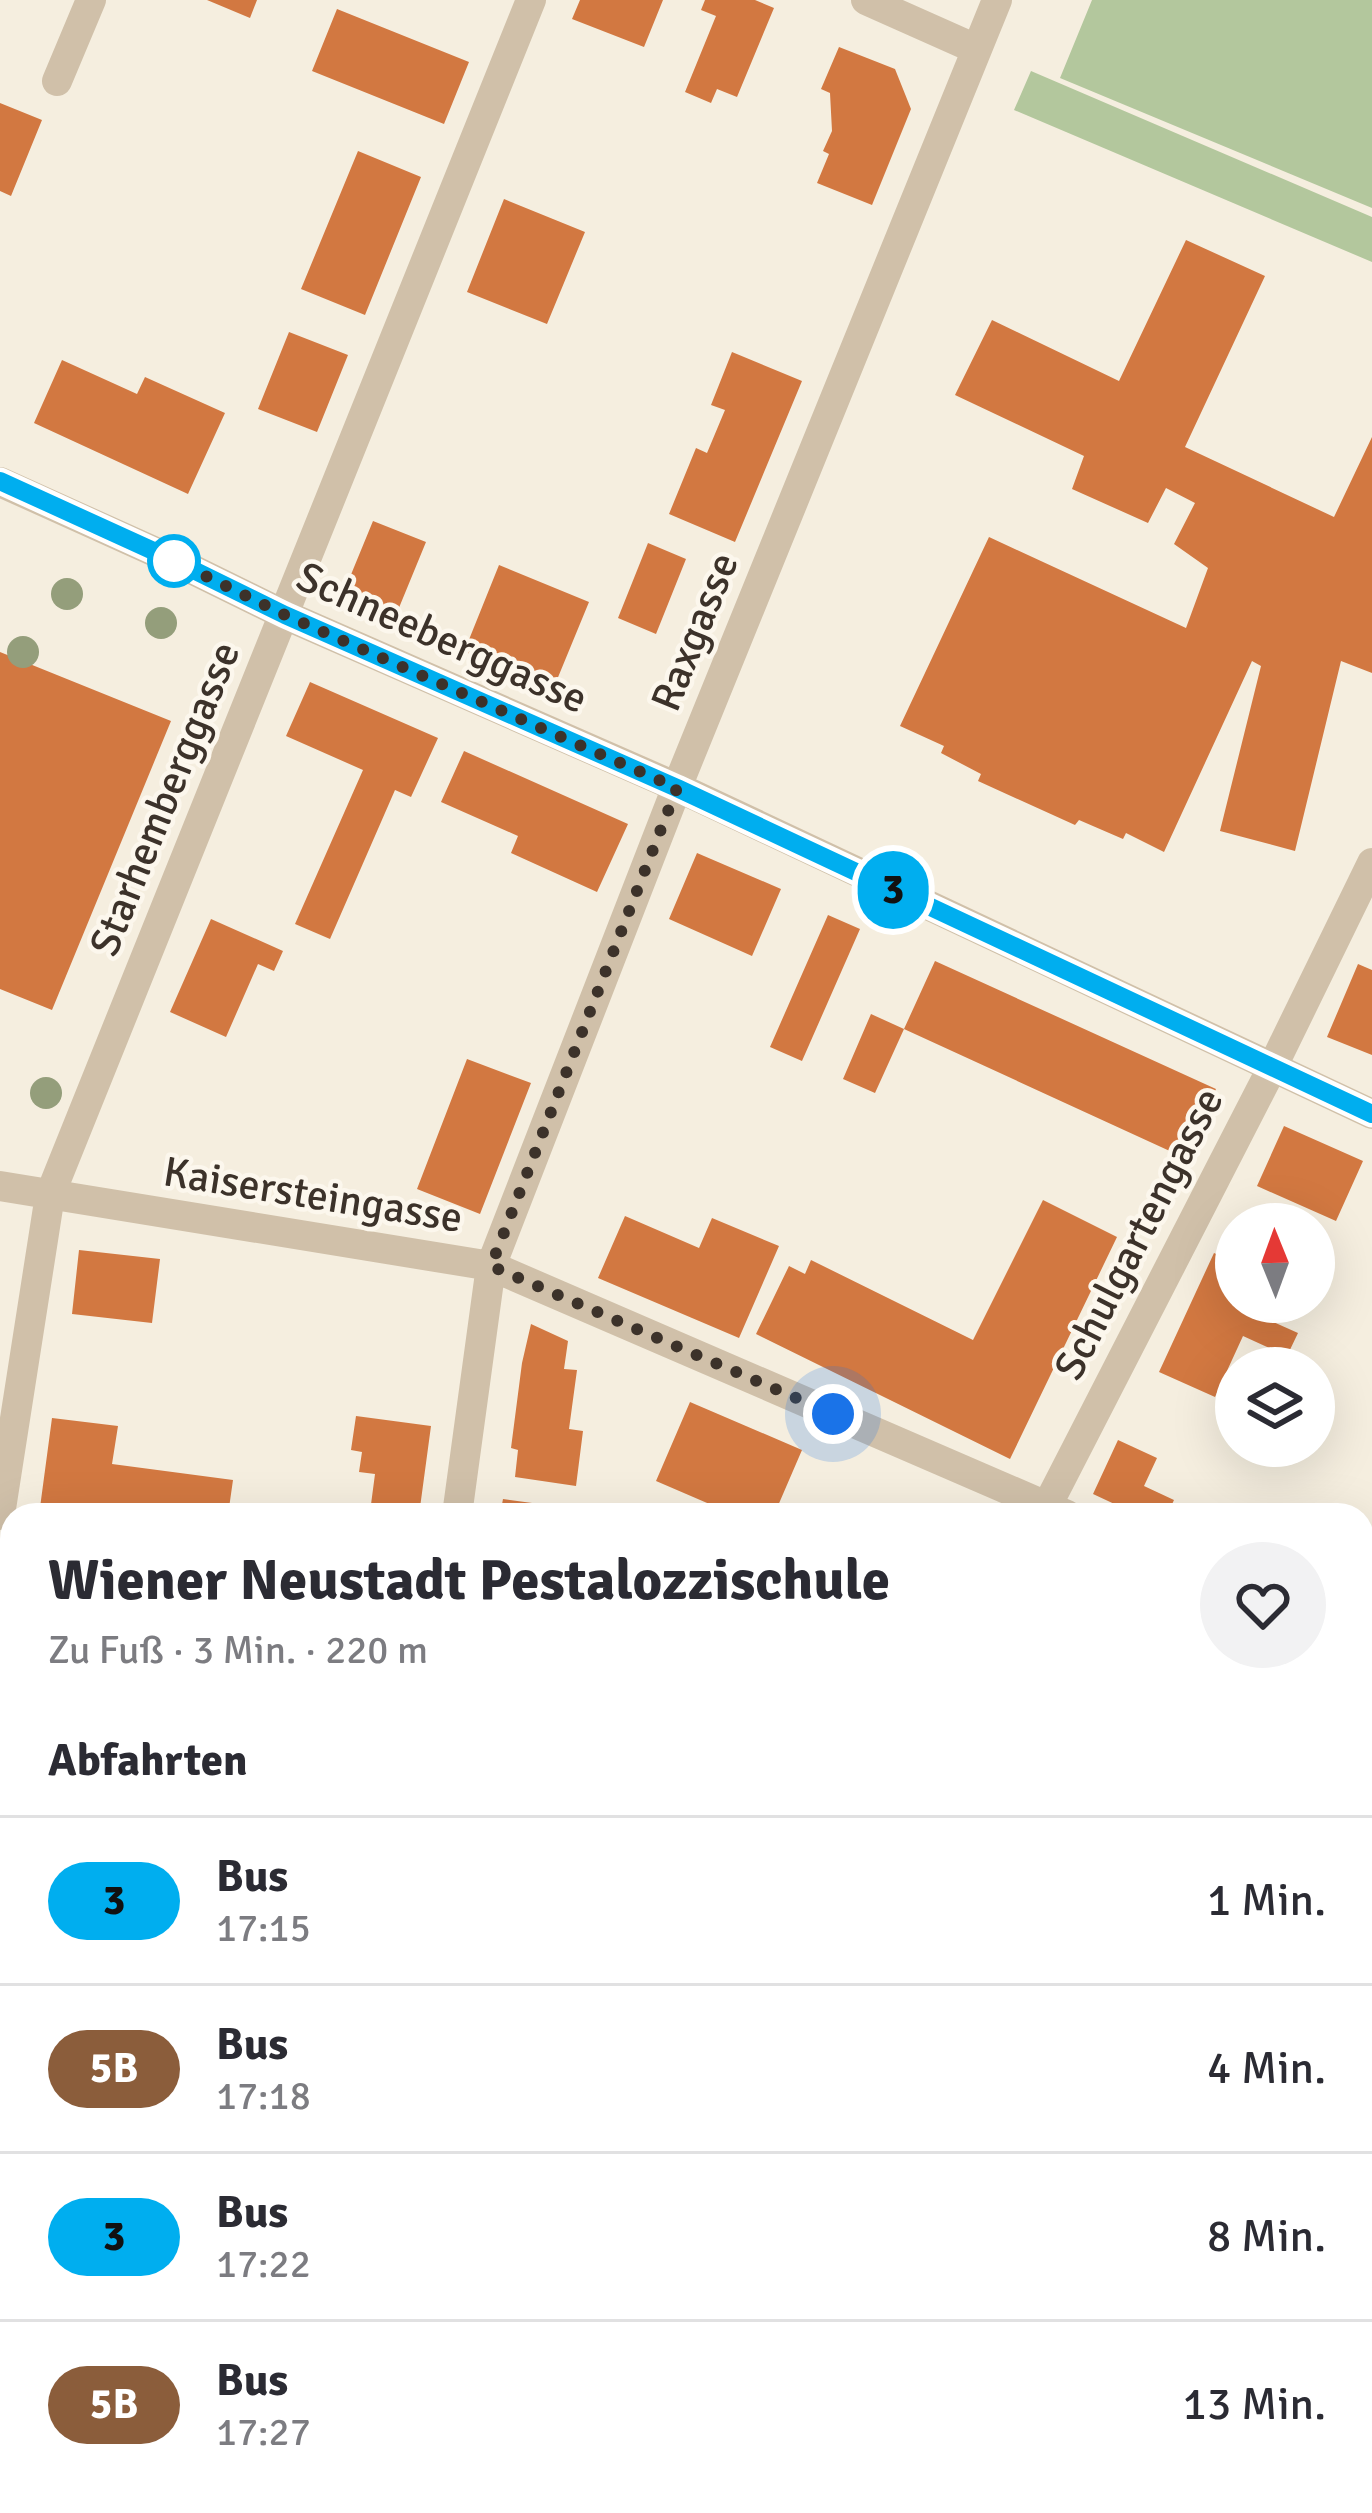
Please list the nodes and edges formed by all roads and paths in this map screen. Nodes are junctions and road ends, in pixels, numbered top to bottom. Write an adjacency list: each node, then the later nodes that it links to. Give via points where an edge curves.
1 (91, 0): 6 (street)
2 (531, 0): 8 (street, Starhemberggasse)
3 (866, 0): 5 (street)
4 (997, 0): 5 (street, Raxgasse)
5 (976, 49): 9 (street, Raxgasse)
6 (57, 81)
7 (0, 482): 8 (street, Schneeberggasse)
8 (285, 615): 9 (street, Schneeberggasse); 14 (street, Starhemberggasse)
9 (677, 788): 11 (street, Schneeberggasse); 15 (street, Raxgasse)
10 (1372, 863): 11 (street, Schulgartengasse)
11 (1272, 1068): 12 (street, Schneeberggasse); 19 (street, Schulgartengasse)
12 (1372, 1114)
13 (0, 1186): 14 (street, Kaisersteingasse)
14 (50, 1195): 15 (street, Kaisersteingasse); 16 (street, Starhemberggasse)
15 (491, 1266): 17 (street, Raxgasse); 18 (street, Kaisersteingasse)
16 (2, 1503)
17 (460, 1503)
18 (1032, 1503)
19 (1057, 1503)

